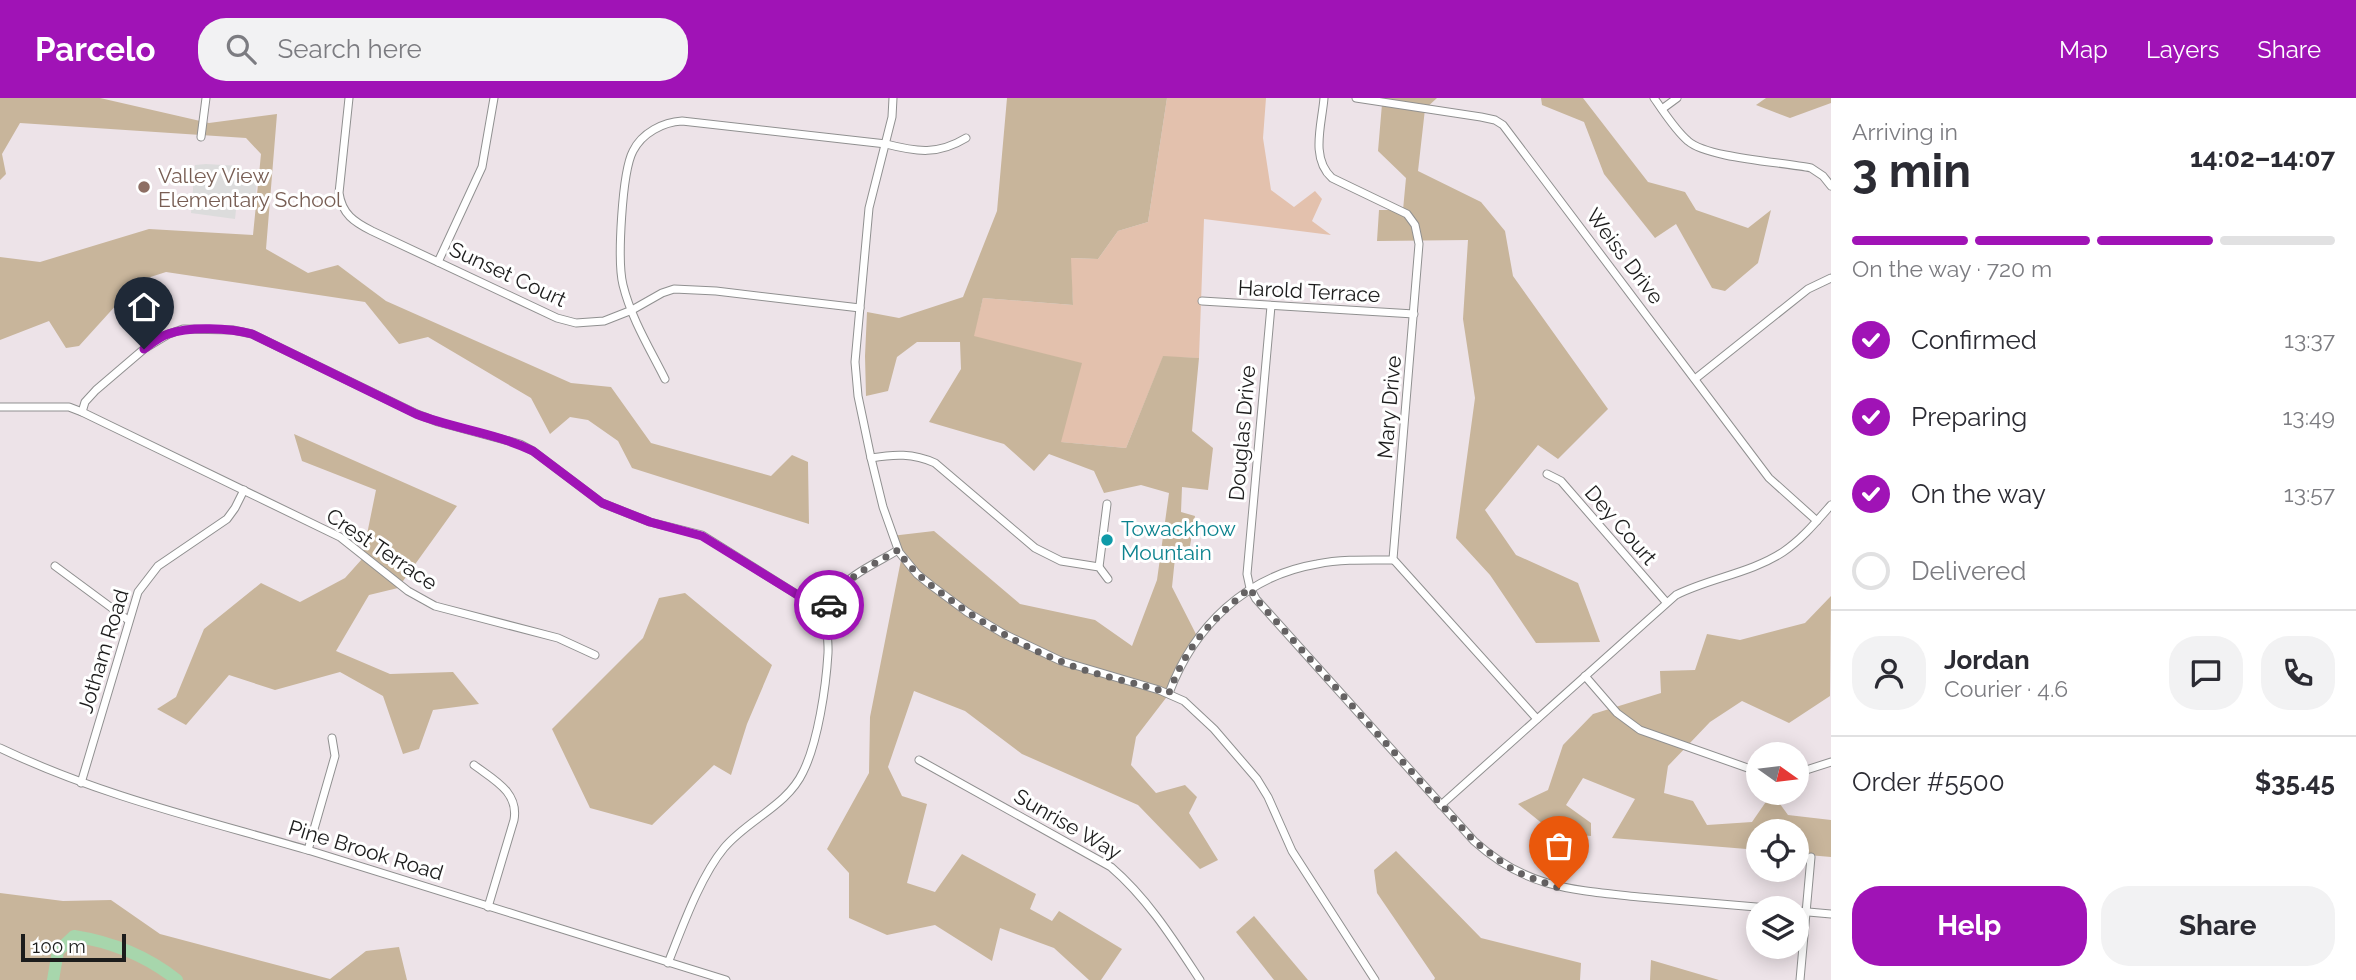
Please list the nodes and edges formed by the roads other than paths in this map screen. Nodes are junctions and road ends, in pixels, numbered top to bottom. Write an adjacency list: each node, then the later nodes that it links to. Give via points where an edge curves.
1 (206, 98): 10 (street)
2 (349, 98): 14 (street, Sunset Court, via 339,193 343,207 355,222)
3 (494, 98): 14 (street, via 482,167)
4 (893, 98): 12 (street)
5 (1324, 98): 20 (street, Mary Drive, via 1319,154 1326,172 1407,214 1415,225 1419,244)
6 (1356, 98): 22 (street, Weiss Drive, via 1481,117 1503,125)
7 (1654, 98): 9 (street)
8 (1677, 98): 9 (street)
9 (1662, 109): 13 (street, via 1700,149 1811,168)
10 (201, 137)
11 (966, 138): 12 (street, via 940,150)
12 (886, 144): 18 (street, via 869,208); 19 (street, via 682,121 651,131 633,150 622,220 620,268)
13 (1831, 186)
14 (439, 262): 19 (street, Sunset Court, via 566,321 595,323)
15 (1831, 278): 22 (street, via 1808,289)
16 (1202, 301): 17 (street, Harold Terrace)
17 (1271, 306): 20 (street, Harold Terrace); 36 (street, Douglas Drive, via 1248,562)
18 (859, 308): 19 (street, Sunset Court, via 674,289); 25 (street, via 856,381)
19 (632, 310): 21 (street)
20 (1414, 314): 32 (street, Mary Drive)
21 (665, 379)
22 (1695, 379): 30 (street, Weiss Drive, via 1769,478)
23 (0, 407): 24 (street, Crest Terrace, via 69,407)
24 (82, 412): 27 (street, Crest Terrace); 38 (street, via 96,390 157,339 183,330 243,332 416,414 520,444 602,503 702,536 809,602)
25 (871, 458): 31 (street); 34 (street, via 903,454 935,463 1035,548 1061,561)
26 (1547, 474): 37 (street, Dey Court, via 1561,481)
27 (244, 490): 39 (street, Jotham Road, via 227,519 151,572); 40 (street, Crest Terrace, via 340,537 408,591 435,606 558,638)
28 (1107, 504): 34 (street)
29 (1831, 505): 30 (street)
30 (1817, 520): 37 (street, via 1782,553 1694,586)
31 (898, 550): 38 (street, via 847,582); 42 (street, via 917,573 967,612 1034,650 1083,670)
32 (1393, 560): 36 (street, via 1315,564); 43 (street)
33 (55, 566): 39 (street)
34 (1099, 568): 35 (street)
35 (1108, 579)
36 (1250, 588): 42 (street, via 1216,617 1190,648); 52 (street)
37 (1666, 602): 41 (street)
38 (828, 608): 61 (street, via 828,652 818,729 805,770 788,793 716,858)
39 (128, 620): 51 (street, Jotham Road)
40 (596, 655)
41 (1585, 676): 43 (street); 49 (street, via 1617,713 1640,730)
42 (1169, 693): 65 (street, via 1214,730 1257,779 1292,851)
43 (1537, 719): 52 (street)
44 (332, 738): 53 (street, via 335,756)
45 (0, 748): 51 (street, Pine Brook Road)
46 (919, 760): 64 (street, Sunrise Way, via 1111,867 1155,911)
47 (1831, 762): 50 (street)
48 (474, 765): 56 (street, via 509,793 515,811)
49 (1746, 767)
50 (1810, 769)
51 (81, 783): 53 (street, Pine Brook Road)
52 (1441, 805): 57 (street, via 1491,856 1543,883 1576,891)
53 (308, 850): 56 (street, Pine Brook Road)
54 (1811, 857): 55 (street)
55 (1804, 896)
56 (488, 906): 61 (street, Pine Brook Road)
57 (1746, 906)
58 (1809, 912): 59 (street)
59 (1831, 914)
60 (1801, 959): 66 (street)
61 (668, 963): 62 (street, Pine Brook Road)
62 (706, 977): 63 (street, Pine Brook Road)
63 (726, 980)
64 (1199, 980)
65 (1375, 980)
66 (1800, 980)

